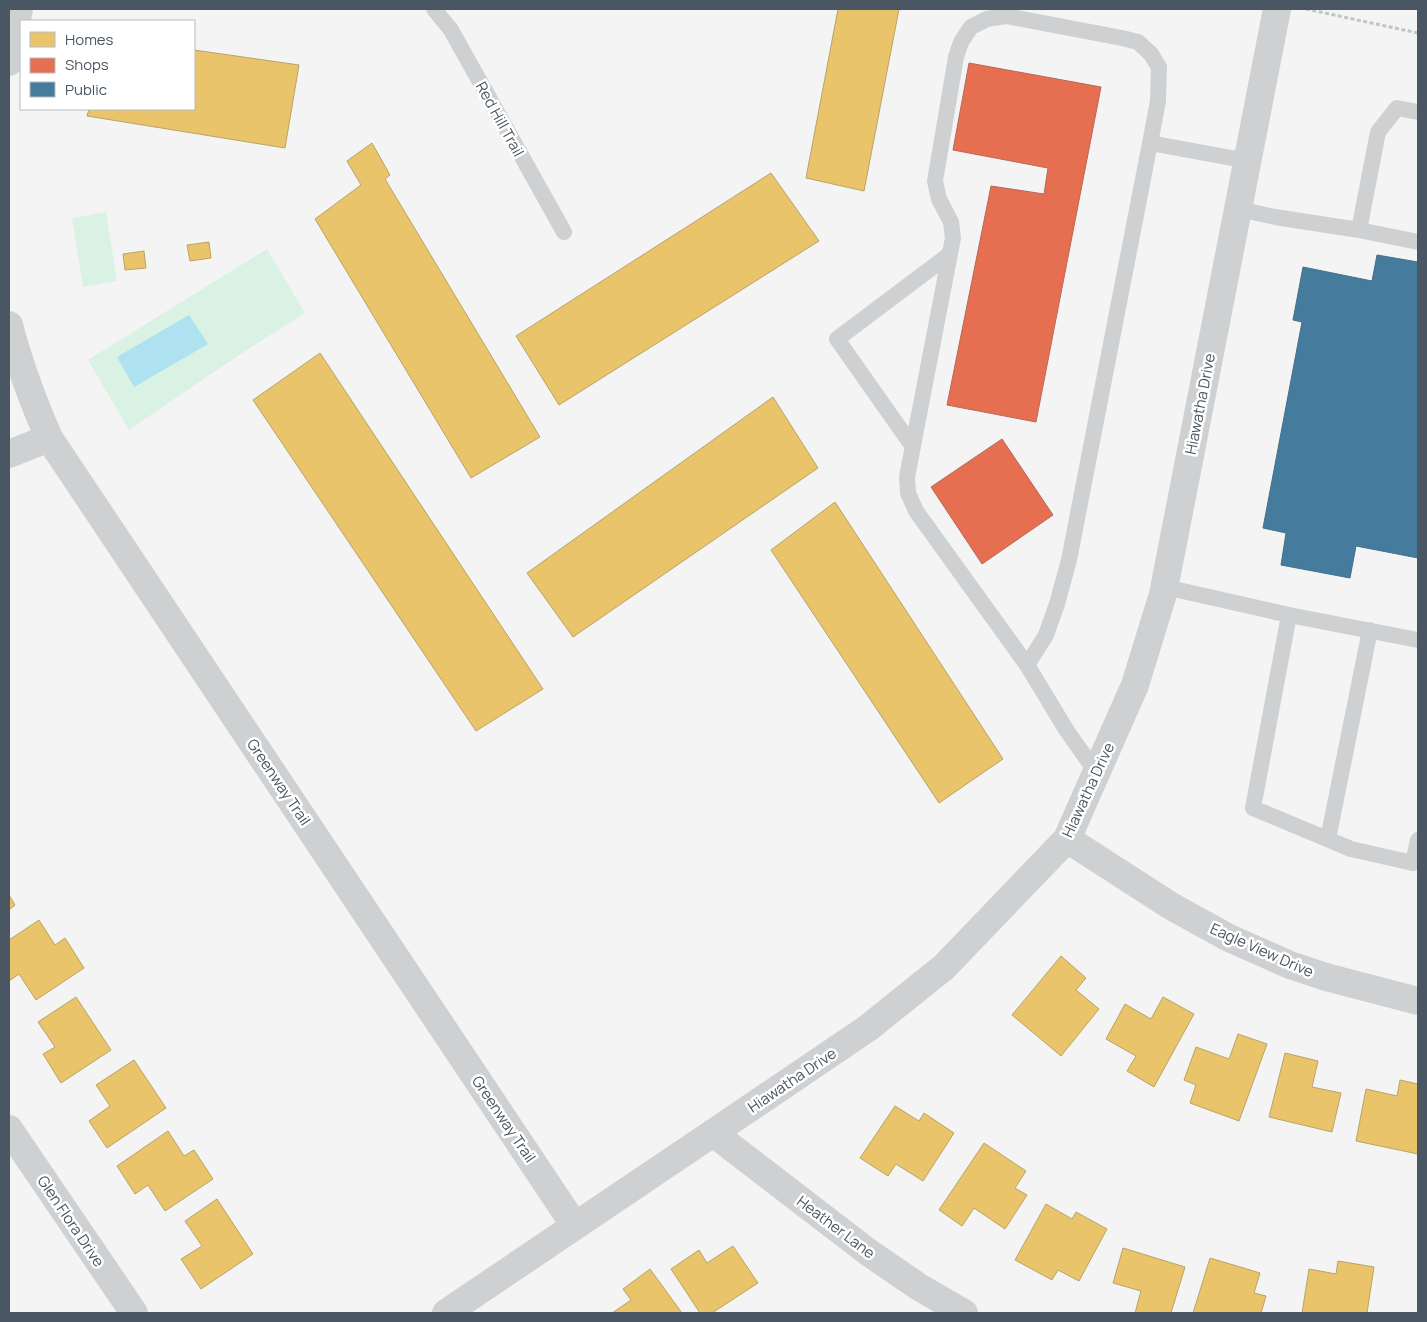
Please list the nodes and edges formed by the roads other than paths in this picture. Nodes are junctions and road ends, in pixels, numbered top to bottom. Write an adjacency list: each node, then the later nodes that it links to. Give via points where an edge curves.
1 (19, 9): 4 (street)
2 (434, 9): 10 (lane, Red Hill Trail, via 451,30)
3 (1277, 9): 7 (street, Hiawatha Drive)
4 (9, 62)
5 (1418, 112): 9 (lane, via 1397,108 1378,132)
6 (1150, 143): 7 (lane); 12 (lane, via 1158,101 1159,67 1138,42 1006,16 987,19 971,27 956,56 935,181 939,199 951,222); 21 (lane, via 1069,560 1046,634)
7 (1248, 161): 8 (street, Hiawatha Drive)
8 (1238, 209): 9 (lane); 17 (street, Hiawatha Drive)
9 (1359, 230): 11 (lane)
10 (564, 232)
11 (1418, 242)
12 (950, 254): 15 (lane); 15 (lane, via 837,339)
13 (9, 325): 14 (street, Greenway Trail, via 30,394)
14 (49, 438): 16 (street); 29 (street, Greenway Trail)
15 (913, 447): 21 (lane, via 907,477 908,493 916,511)
16 (9, 454)
17 (1165, 587): 18 (lane); 22 (street, Hiawatha Drive, via 1135,685)
18 (1289, 615): 19 (lane); 24 (lane, via 1253,808)
19 (1370, 630): 20 (lane); 24 (lane)
20 (1418, 640)
21 (1027, 665): 22 (lane, via 1067,732)
22 (1096, 772): 23 (street, Hiawatha Drive)
23 (1067, 839): 26 (street, Eagle View Drive, via 1171,906 1229,938 1290,965); 28 (street, Hiawatha Drive, via 944,967 868,1028)
24 (1328, 839): 25 (lane, via 1351,849 1413,863)
25 (1418, 840)
26 (1418, 1001)
27 (9, 1129): 30 (street, Glen Flora Drive)
28 (714, 1133): 29 (street, Hiawatha Drive); 32 (street, Heather Lane, via 868,1252)
29 (575, 1226): 31 (street, Hiawatha Drive)
30 (134, 1313)
31 (446, 1313)
32 (964, 1313)

